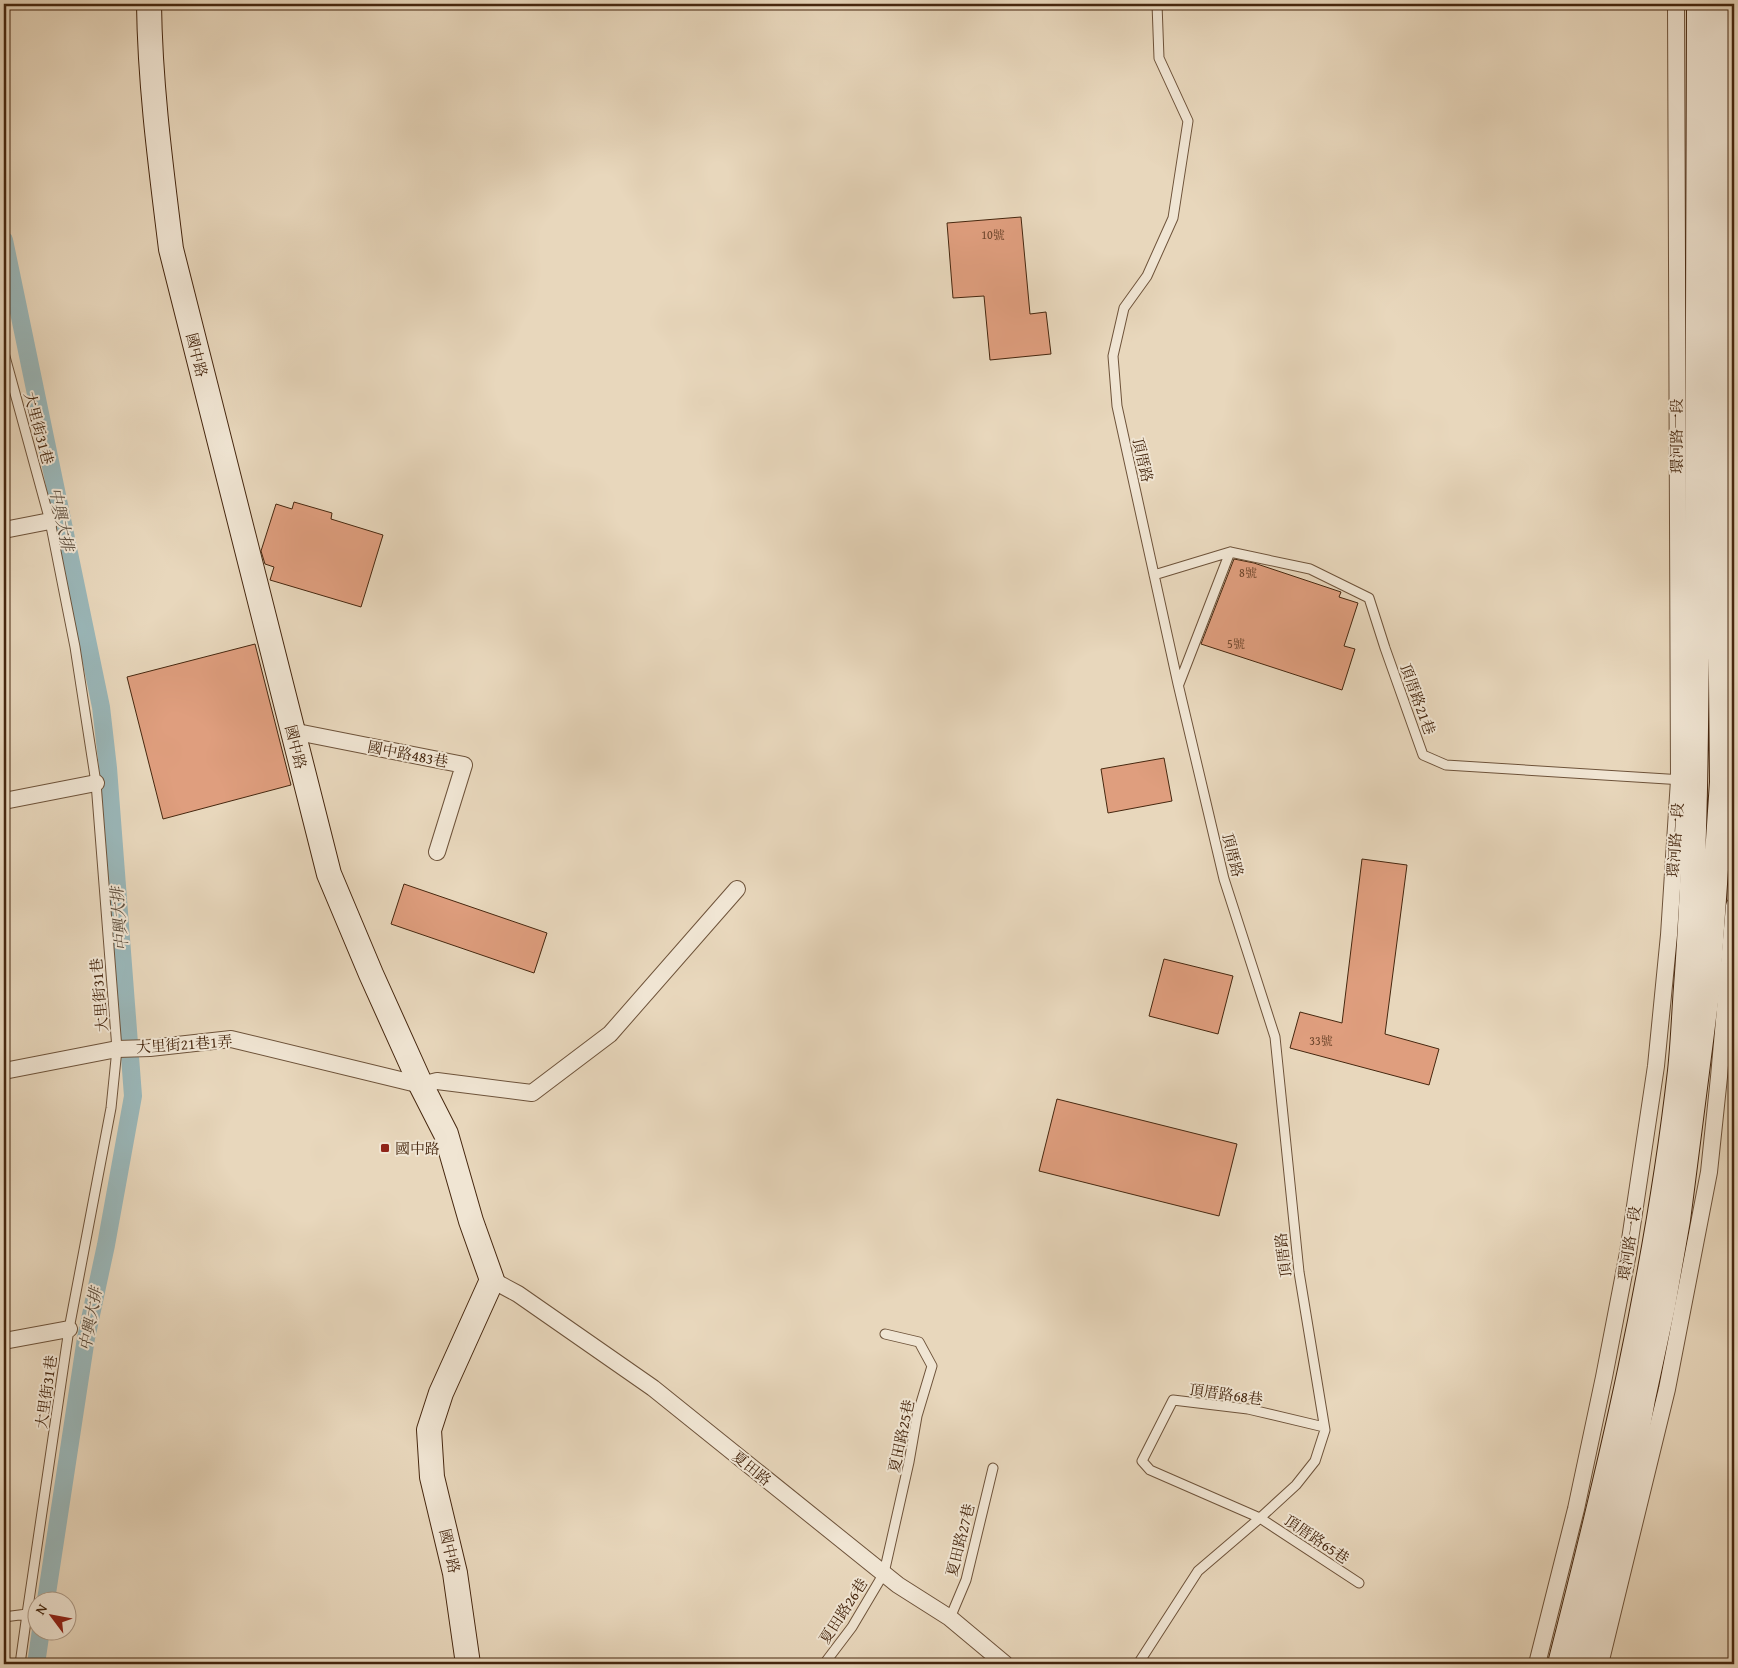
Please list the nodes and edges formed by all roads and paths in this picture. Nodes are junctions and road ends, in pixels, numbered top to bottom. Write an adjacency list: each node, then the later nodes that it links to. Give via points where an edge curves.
1 (149, 4): 12 (street, 國中路, via 152,73 171,249)
2 (1157, 4): 10 (lane, 頂厝路, via 1159,58 1188,121 1173,218 1147,276 1124,308 1113,356 1117,406)
3 (1676, 4): 13 (street, 環河路一段)
4 (1699, 4): 13 (street, 環河路一段, via 1698,472)
5 (1723, 4): 13 (street, 環河路一段, via 1720,577)
6 (4, 353): 7 (lane, 大里街31巷)
7 (50, 521): 8 (street); 14 (lane, 大里街31巷, via 75,648)
8 (4, 530)
9 (1230, 552): 10 (lane, 頂厝路21巷); 11 (lane); 13 (lane, 頂厝路21巷, via 1310,569 1369,598 1423,755 1446,765)
10 (1154, 575): 11 (lane, 頂厝路)
11 (1178, 684): 26 (lane, 頂厝路, via 1224,879 1275,1037 1299,1272)
12 (292, 731): 16 (street, 國中路483巷, via 464,766); 21 (street, 國中路, via 329,874)
13 (1708, 781): 39 (street, 環河路一段, via 1669,935 1656,1066 1628,1253 1604,1377 1576,1509); 40 (street, 環河路一段, via 1680,1069 1655,1244 1601,1504); 41 (street, 環河路一段, via 1708,986 1678,1220 1631,1465)
14 (96, 782): 15 (street); 19 (lane, 大里街31巷)
15 (4, 801)
16 (437, 852)
17 (737, 889): 21 (street, via 610,1034 532,1093 436,1081)
18 (1734, 906): 42 (street, via 1709,1172 1667,1389)
19 (117, 1049): 20 (street, 大里街21巷1弄); 21 (street, 大里街21巷1弄, via 231,1039); 23 (lane, 大里街31巷, via 111,1108)
20 (4, 1071)
21 (421, 1085): 22 (street, 國中路, via 446,1134)
22 (492, 1280): 29 (street, 夏田路, via 518,1294 653,1388); 35 (street, 國中路, via 440,1393 429,1430 432,1478 455,1573)
23 (70, 1329): 25 (street); 31 (lane, 大里街31巷)
24 (885, 1334): 29 (lane, 夏田路25巷, via 919,1342 932,1366 917,1416)
25 (4, 1341)
26 (1324, 1427): 28 (lane, 頂厝路, via 1315,1461 1296,1485); 28 (lane, 頂厝路68巷, via 1248,1409 1173,1400 1142,1461 1150,1470)
27 (993, 1468): 33 (lane, 夏田路27巷, via 966,1580)
28 (1260, 1518): 30 (lane, 頂厝路65巷); 38 (lane, 頂厝路, via 1198,1571)
29 (884, 1573): 33 (street, 夏田路); 36 (lane, 夏田路26巷, via 852,1627)
30 (1358, 1583)
31 (27, 1614): 32 (lane); 34 (lane, 大里街31巷)
32 (4, 1617)
33 (950, 1618): 37 (street, 夏田路)
34 (20, 1664)
35 (468, 1664)
36 (824, 1664)
37 (1005, 1664)
38 (1138, 1664)
39 (1537, 1664)
40 (1560, 1664)
41 (1583, 1664)
42 (1600, 1664)

